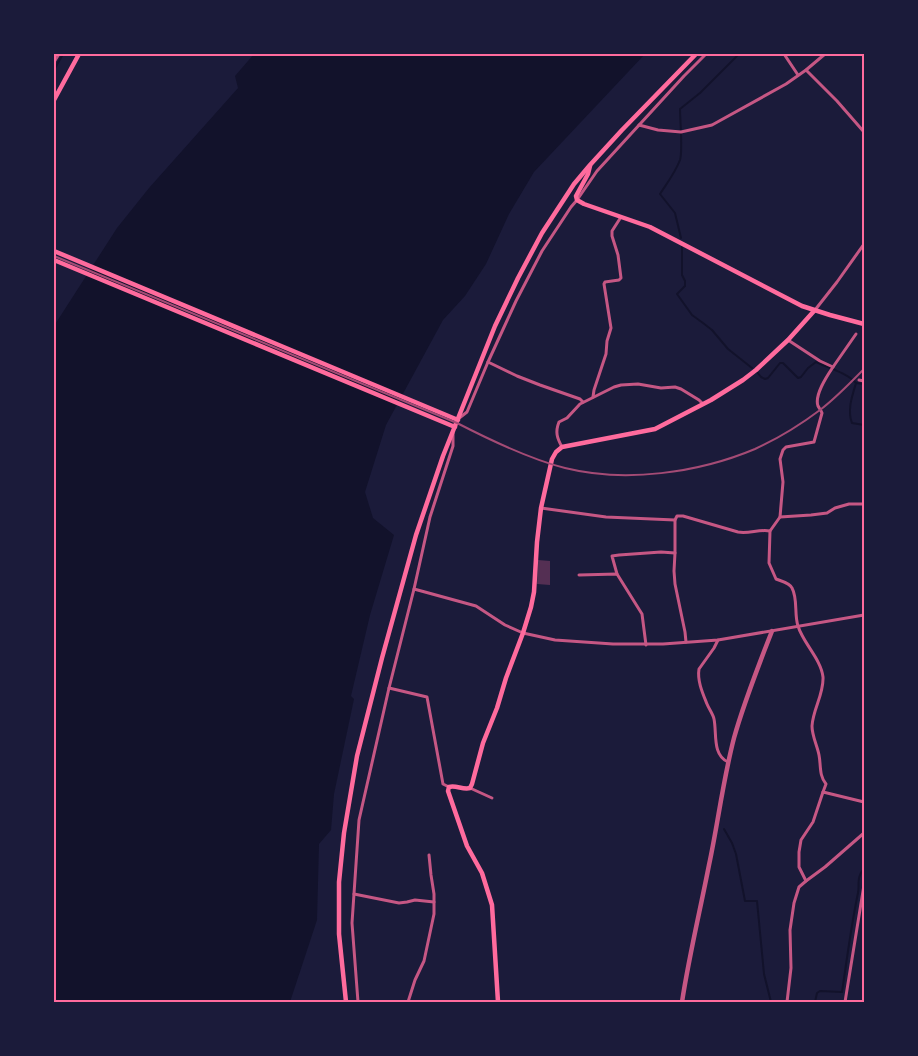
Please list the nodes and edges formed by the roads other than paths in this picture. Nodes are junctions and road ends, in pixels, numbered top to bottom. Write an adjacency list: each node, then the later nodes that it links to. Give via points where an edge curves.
1 (59, 54): 7 (street)
2 (79, 54): 10 (main road)
3 (696, 54): 13 (main road)
4 (706, 54): 11 (street)
5 (784, 54): 9 (street)
6 (825, 54): 8 (street)
7 (54, 62)
8 (806, 70): 9 (street); 12 (street)
9 (798, 75): 11 (street, via 712,125 681,132)
10 (54, 100)
11 (639, 125): 14 (street, via 597,171)
12 (864, 132)
13 (590, 164): 14 (main road); 30 (main road, via 542,233 518,278)
14 (577, 200): 15 (main road); 23 (street, via 542,251)
15 (621, 217): 19 (main road, via 650,227); 27 (street, via 612,236 621,278 604,284 611,328)
16 (864, 244): 19 (street)
17 (54, 251): 30 (main road)
18 (54, 260): 31 (main road)
19 (814, 310): 20 (main road); 22 (main road)
20 (864, 324)
21 (856, 334): 24 (street)
22 (788, 340): 24 (street); 29 (main road, via 744,380)
23 (488, 362): 28 (street); 30 (street, via 467,412)
24 (832, 368): 36 (street, via 817,399 822,413 814,442 786,447 780,455 783,482)
25 (859, 380): 26 (street)
26 (864, 381)
27 (593, 397): 28 (street); 29 (street, via 614,387 638,384 675,387)
28 (583, 402): 33 (street, via 560,422 556,433)
29 (704, 404): 33 (main road, via 654,429)
30 (457, 419): 31 (main road)
31 (453, 426): 32 (main road)
32 (453, 433): 42 (street, via 453,446 430,517); 63 (main road, via 416,535 357,756 339,882 339,934)
33 (562, 447): 35 (main road, via 552,459)
34 (864, 504): 36 (street, via 849,504 827,513)
35 (541, 508): 37 (street, via 606,517); 46 (main road, via 534,592)
36 (780, 517): 38 (street)
37 (675, 520): 38 (street, via 677,516 683,516 744,533); 39 (street)
38 (770, 531): 44 (street, via 769,563 776,579 792,588)
39 (675, 553): 41 (street, via 612,556); 48 (street, via 675,584)
40 (580, 574): 41 (street)
41 (617, 574): 49 (street, via 642,614)
42 (414, 589): 46 (street, via 476,606); 50 (street)
43 (864, 615): 44 (street)
44 (798, 626): 45 (street); 54 (street, via 821,668 823,678 812,727 826,784)
45 (772, 631): 47 (street); 51 (street, via 747,695)
46 (523, 633): 49 (street, via 555,640); 53 (main road)
47 (718, 640): 48 (street); 51 (street, via 698,674 714,719 717,746)
48 (686, 642): 49 (street)
49 (646, 645)
50 (389, 688): 52 (street, via 427,697 442,784); 61 (street, via 358,820)
51 (728, 762): 67 (street)
52 (449, 787): 53 (main road); 66 (main road, via 467,846 482,873 492,905)
53 (470, 788): 55 (street)
54 (823, 792): 56 (street); 59 (street, via 813,822 801,840 799,867)
55 (492, 798)
56 (864, 802)
57 (864, 833): 59 (street)
58 (429, 855): 62 (street)
59 (806, 881): 68 (street, via 799,887 794,903)
60 (864, 885): 69 (street)
61 (354, 894): 62 (street, via 400,903 414,900); 64 (street, via 352,923)
62 (434, 902): 65 (street, via 424,961)
63 (346, 1002)
64 (358, 1002)
65 (408, 1002)
66 (498, 1002)
67 (682, 1002)
68 (787, 1002)
69 (845, 1002)

